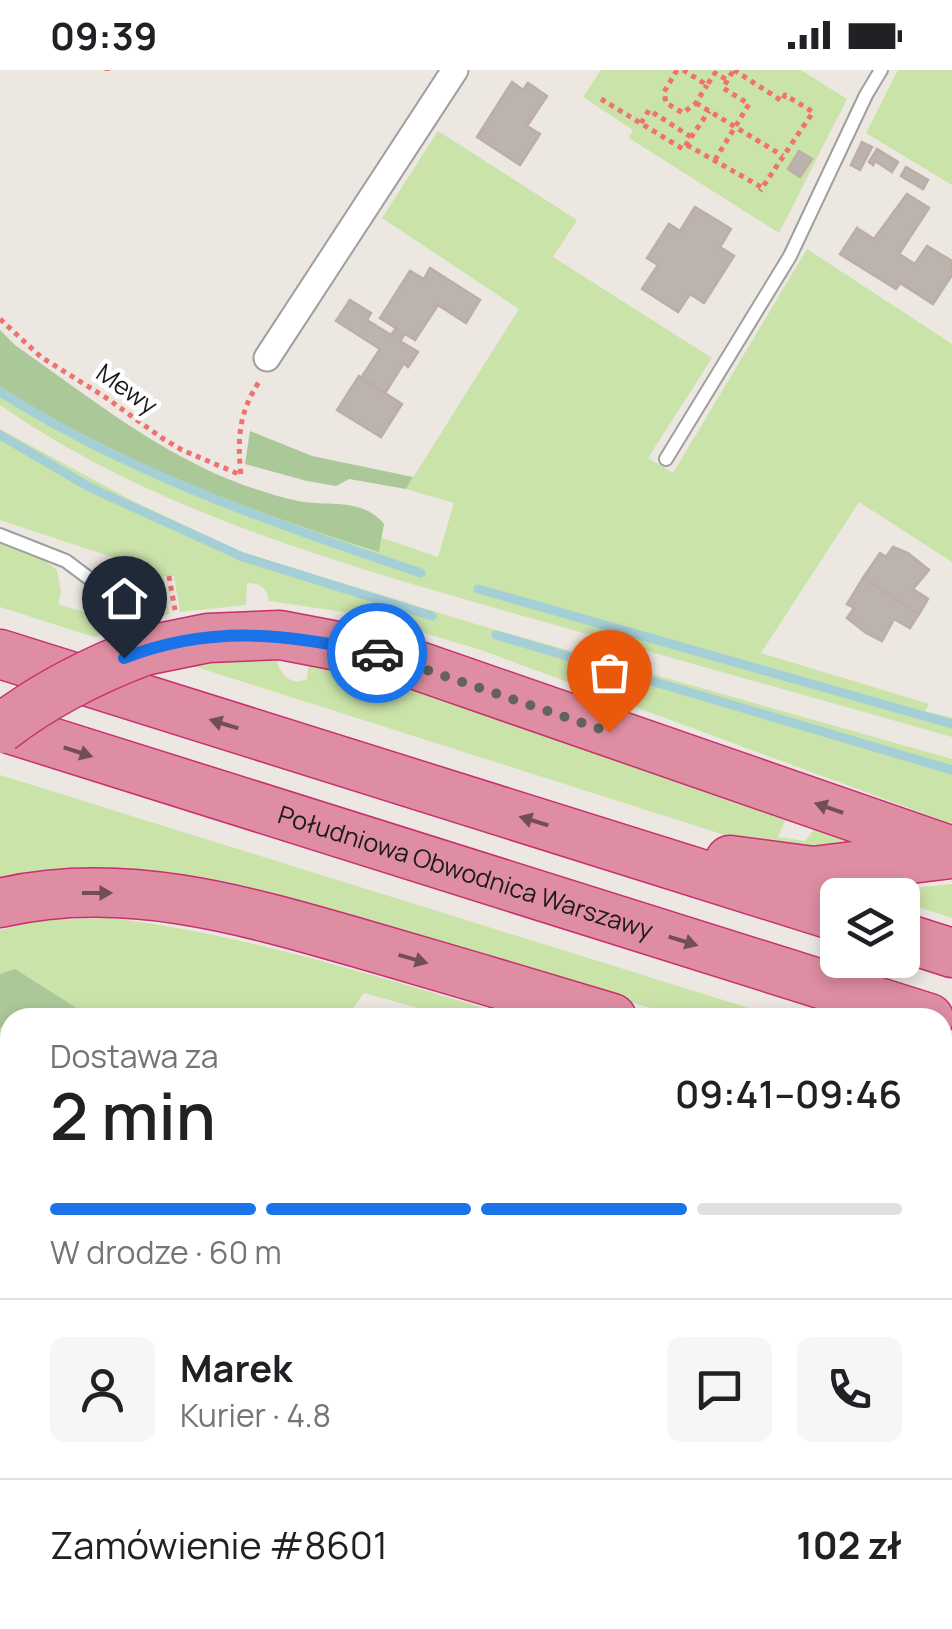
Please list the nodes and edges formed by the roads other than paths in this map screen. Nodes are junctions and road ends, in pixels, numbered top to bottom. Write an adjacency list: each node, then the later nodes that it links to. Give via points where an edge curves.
1 (455, 70): 3 (street)
2 (882, 70): 4 (lane, via 790,256)
3 (267, 358)
4 (666, 459)
5 (0, 534): 6 (lane, via 66,560)
6 (98, 585)
7 (0, 654): 10 (highway, one-way to 7)
8 (0, 728): 9 (highway, one-way to 8, bridge, via 390,656 280,635 208,638 144,651 72,682); 15 (highway, Południowa Obwodnica Warszawy, one-way to 15)
9 (942, 848): 10 (highway, via 814,871)
10 (627, 850): 12 (highway)
11 (0, 903): 16 (highway, one-way to 16, via 99,892 181,898)
12 (820, 911)
13 (920, 943): 14 (highway)
14 (952, 953)
15 (768, 968): 17 (highway); 18 (highway, Południowa Obwodnica Warszawy)
16 (578, 1008)
17 (841, 1008)
18 (897, 1008)

